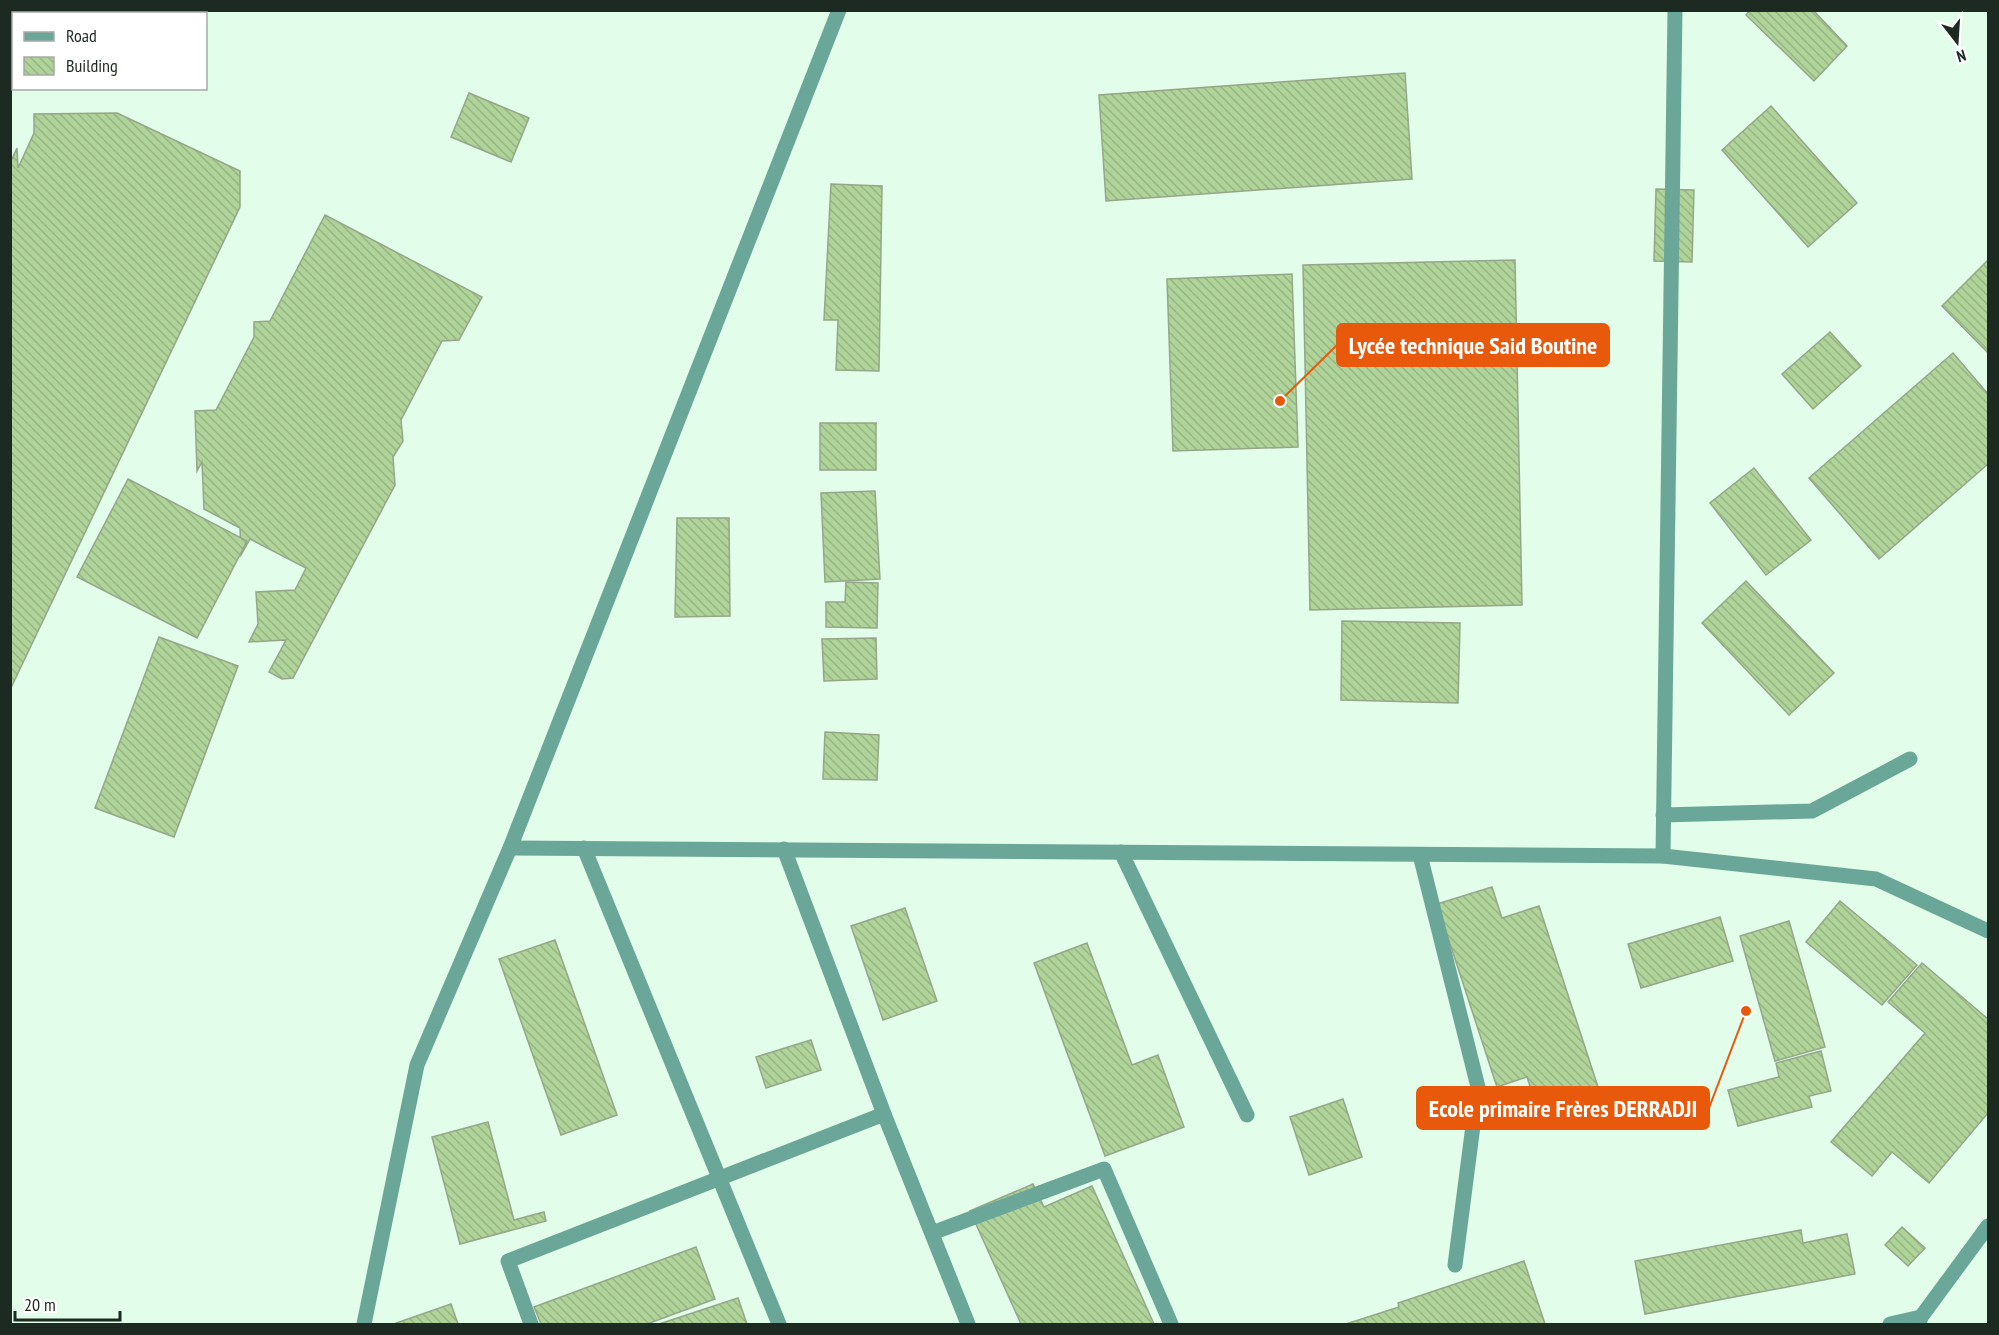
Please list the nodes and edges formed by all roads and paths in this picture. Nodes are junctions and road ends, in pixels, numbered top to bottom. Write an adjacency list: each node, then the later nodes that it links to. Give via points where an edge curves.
1 (840, 10): 5 (street)
2 (1675, 10): 4 (street)
3 (1910, 759): 4 (street, via 1812,811)
4 (1663, 815): 10 (street)
5 (510, 848): 6 (street); 19 (street, via 417,1065)
6 (584, 848): 7 (street); 14 (street)
7 (784, 849): 8 (street); 12 (street)
8 (1121, 852): 9 (street); 13 (street)
9 (1420, 855): 10 (street); 17 (street, via 1478,1087)
10 (1663, 856): 11 (street, via 1876,879)
11 (1989, 931)
12 (884, 1114): 14 (street); 16 (street)
13 (1247, 1114)
14 (718, 1177): 20 (street, via 508,1261); 21 (street)
15 (1989, 1226): 18 (street)
16 (932, 1233): 22 (street); 23 (street, via 1104,1169)
17 (1455, 1265)
18 (1920, 1321): 24 (street)
19 (364, 1324)
20 (531, 1324)
21 (779, 1324)
22 (968, 1324)
23 (1171, 1324)
24 (1890, 1324)

